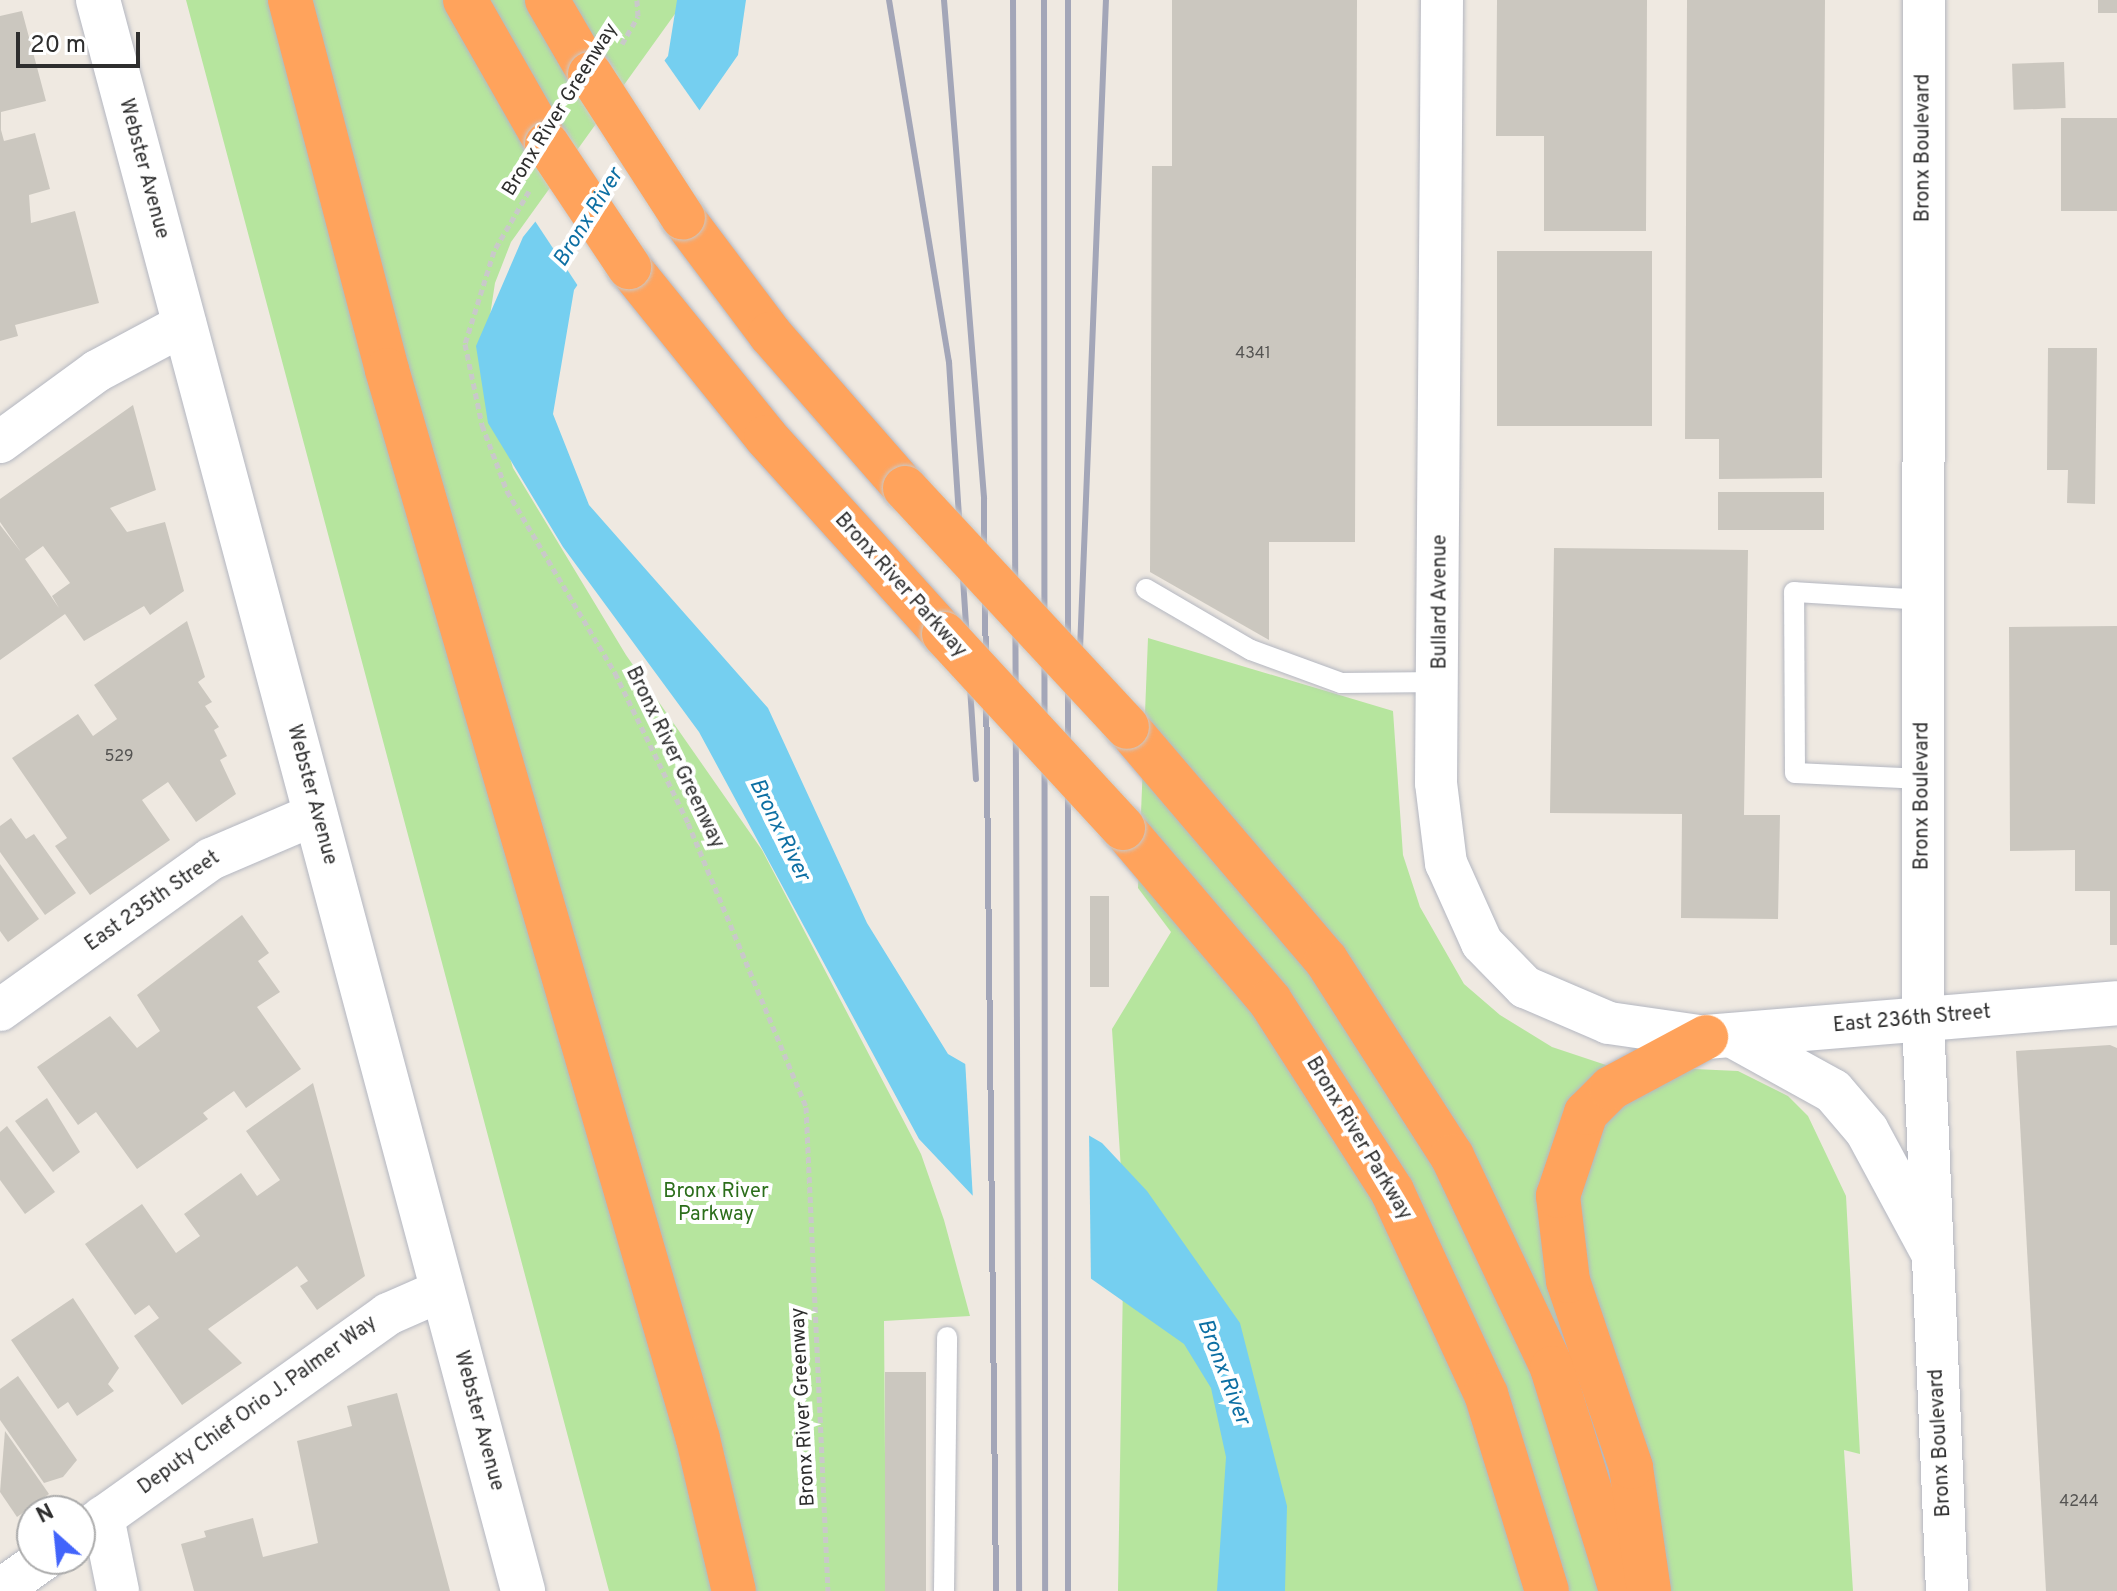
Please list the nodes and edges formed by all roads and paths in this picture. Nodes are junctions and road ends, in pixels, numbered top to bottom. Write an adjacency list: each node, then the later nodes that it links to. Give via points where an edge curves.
1 (98, 0): 10 (main road, Webster Avenue)
2 (290, 0): 30 (highway, via 383,357 698,1439)
3 (465, 0): 9 (highway, Bronx River Parkway)
4 (547, 0): 8 (highway)
5 (637, 0): 8 (path, Bronx River Greenway, via 638,16)
6 (1442, 0): 14 (street, Bullard Avenue)
7 (1924, 0): 13 (street, Bronx Boulevard)
8 (605, 61): 34 (highway, bridge, via 683,218 770,334 1127,727 1326,960 1452,1156 1552,1368)
9 (542, 162): 31 (path, Bronx River Greenway, via 494,251 465,344 482,425 507,491 615,673 688,823 806,1107); 33 (highway, Bronx River Parkway, bridge, via 766,437 1123,828 1270,1001 1392,1191 1486,1394)
10 (185, 324): 11 (street, via 97,371); 16 (main road, Webster Avenue)
11 (0, 442)
12 (1146, 589): 14 (lane, via 1251,650 1341,683)
13 (1923, 600): 15 (street, Bronx Boulevard); 15 (lane, via 1794,592 1795,773)
14 (1441, 682): 20 (street, Bullard Avenue, via 1439,825 1457,895 1482,943 1525,987 1577,1014)
15 (1923, 779): 19 (street, Bronx Boulevard)
16 (316, 814): 18 (street, East 235th Street, via 220,854); 22 (main road, Webster Avenue)
17 (2117, 1003): 19 (main road, East 236th Street)
18 (0, 1010)
19 (1923, 1019): 20 (main road, East 236th Street); 21 (street, Bronx Boulevard)
20 (1718, 1036): 21 (main road, via 1833,1091 1867,1131); 35 (highway, via 1611,1088 1586,1113 1558,1196 1568,1281 1631,1467)
21 (1932, 1251): 36 (street, Bronx Boulevard)
22 (443, 1290): 24 (street, Deputy Chief Orio J. Palmer Way, via 388,1314); 29 (main road, Webster Avenue)
23 (947, 1337): 32 (lane)
24 (96, 1523)
25 (96, 1536): 28 (street)
26 (21, 1575): 27 (street)
27 (0, 1590)
28 (118, 1591)
29 (523, 1591)
30 (734, 1591)
31 (828, 1591)
32 (944, 1591)
33 (1547, 1591)
34 (1621, 1591)
35 (1649, 1591)
36 (1947, 1591)

